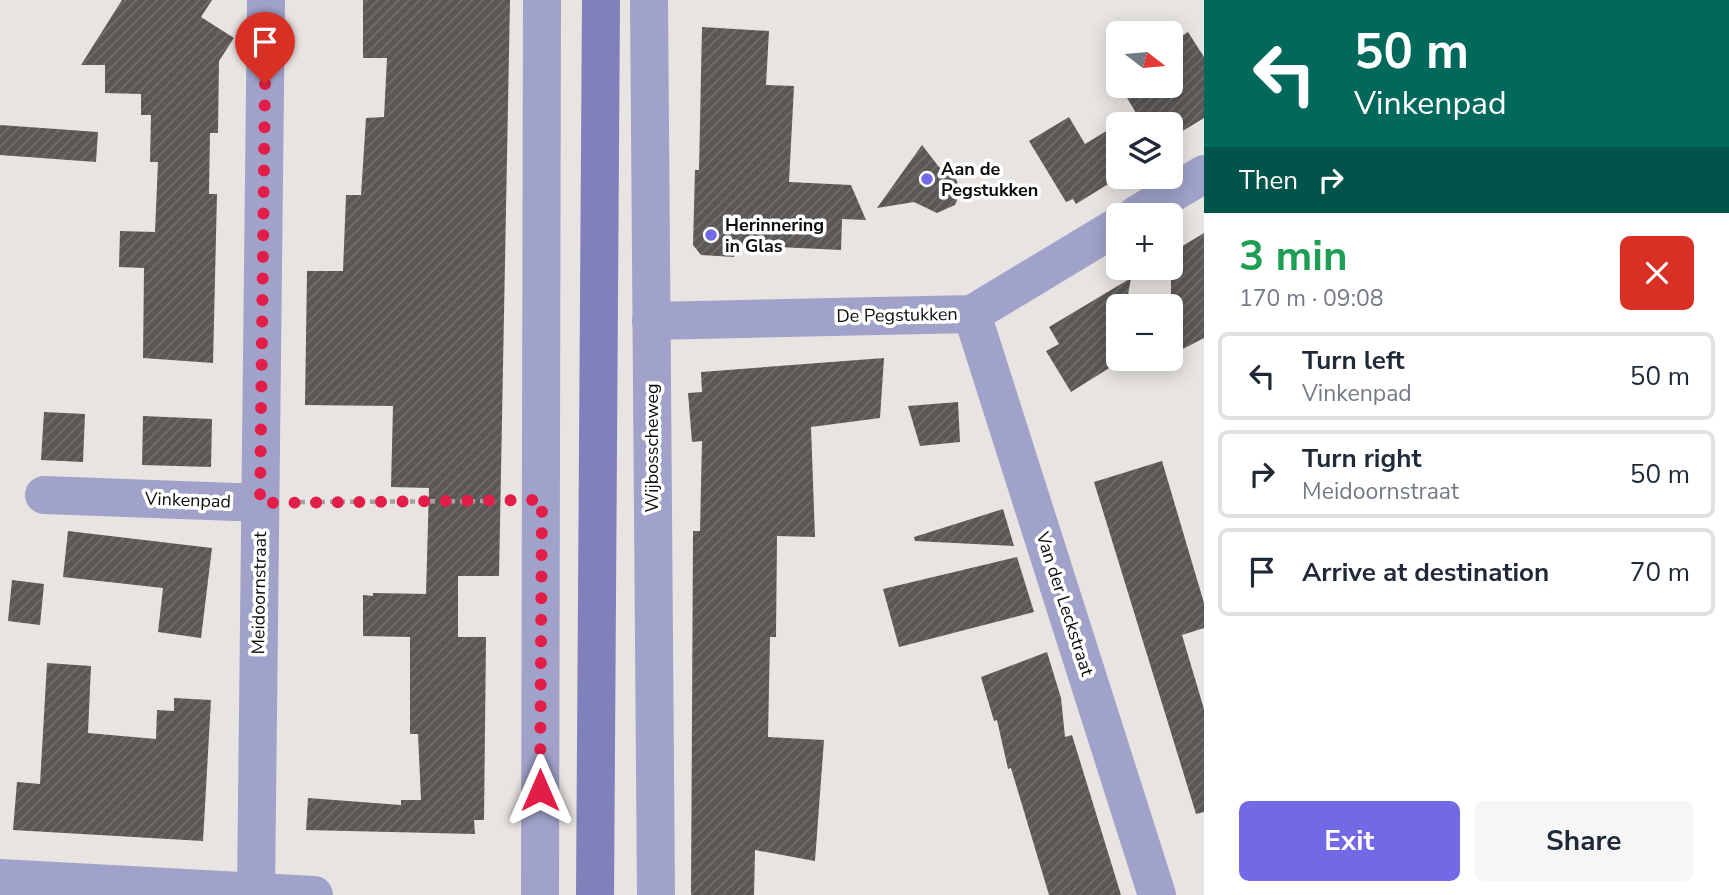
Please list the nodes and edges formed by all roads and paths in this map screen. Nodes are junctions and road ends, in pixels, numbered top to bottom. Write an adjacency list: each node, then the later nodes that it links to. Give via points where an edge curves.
1 (266, 0): 14 (street, Meidoornstraat)
2 (542, 0): 13 (street)
3 (594, 0): 6 (street)
4 (601, 0): 6 (street)
5 (649, 0): 11 (street, Wijbosscheweg)
6 (599, 54): 19 (street)
7 (1204, 174): 8 (street)
8 (1156, 203)
9 (1106, 233): 10 (street, De Pegstukken)
10 (972, 314): 11 (street, De Pegstukken); 21 (street, Van der Leckstraat)
11 (651, 321): 20 (street, Wijbosscheweg)
12 (44, 495): 14 (street, Vinkenpad)
13 (542, 500): 14 (path); 18 (street)
14 (260, 503): 16 (street, Meidoornstraat)
15 (0, 878): 16 (street)
16 (256, 892): 17 (street)
17 (314, 895)
18 (540, 895)
19 (595, 895)
20 (656, 895)
21 (1157, 895)

